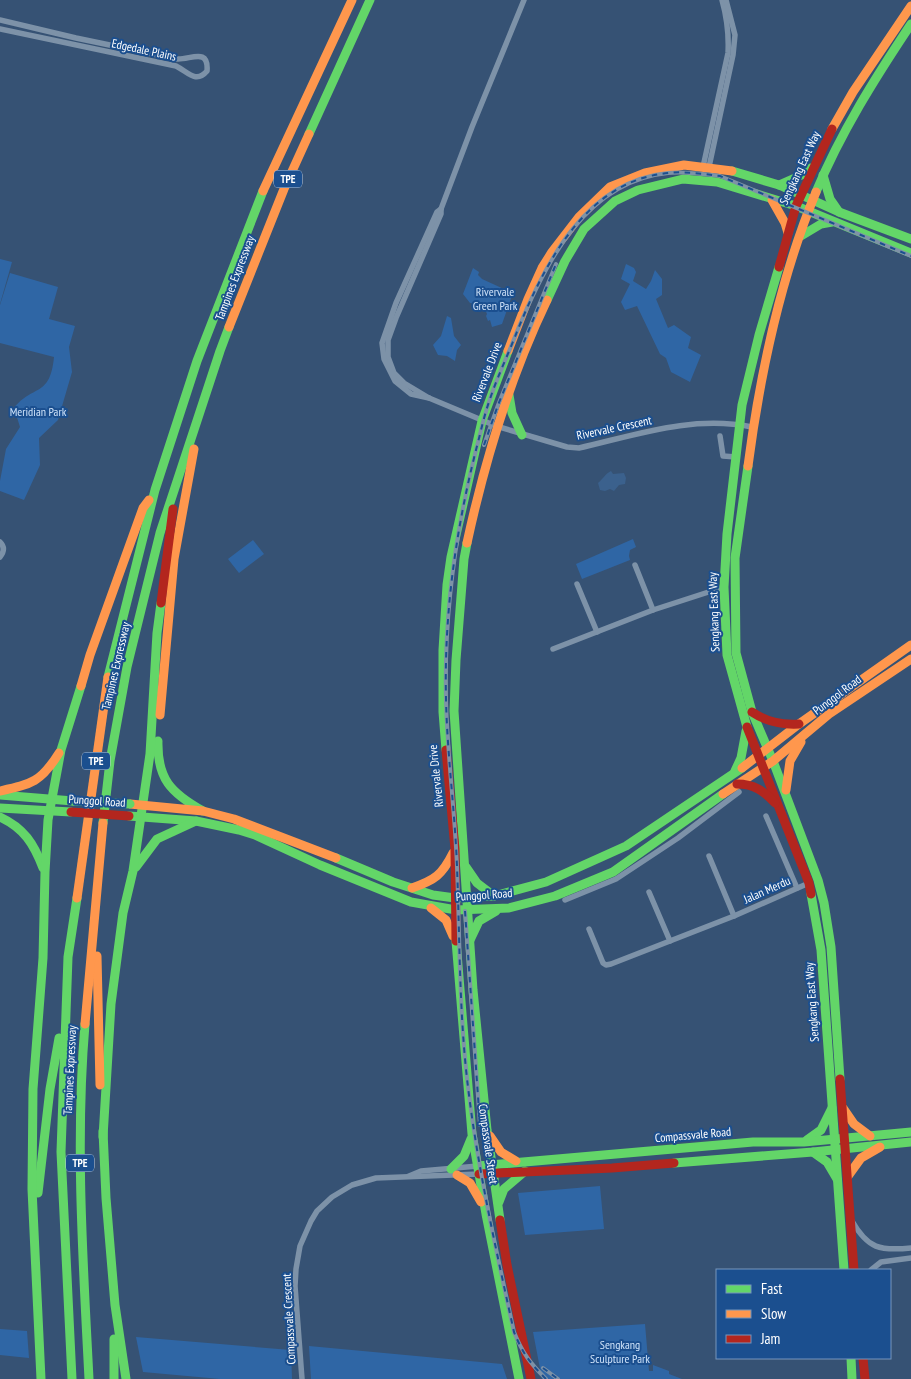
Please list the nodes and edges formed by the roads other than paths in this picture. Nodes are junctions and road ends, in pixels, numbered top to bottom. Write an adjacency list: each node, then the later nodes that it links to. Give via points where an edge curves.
1 (352, 0): 35 (main road, Tampines Expressway / TPE, via 267,182 197,361)
2 (370, 0): 27 (main road, Tampines Expressway / TPE, via 284,190 220,350)
3 (524, 0): 8 (street, Rivervale Crescent)
4 (529, 0): 8 (street, Rivervale Crescent)
5 (725, 3): 12 (street, via 734,34)
6 (911, 6): 11 (main road, Sengkang East Way, via 853,92)
7 (0, 20): 10 (street, Edgedale Plains, via 177,59 198,55 208,65 200,77 194,77 176,66)
8 (515, 23): 28 (street, Rivervale Crescent, via 441,209 436,212 382,343 384,359 395,381 411,394 429,398)
9 (911, 24): 13 (main road, Sengkang East Way, via 866,92)
10 (0, 29)
11 (815, 164): 14 (main road, via 804,174); 15 (main road, Sengkang East Way)
12 (706, 167): 14 (main road, Rivervale Drive, via 726,169); 28 (main road, Rivervale Drive, via 684,165 632,177 610,187 579,217 542,268)
13 (823, 175): 17 (main road, Sengkang East Way); 20 (main road, via 830,199)
14 (779, 185): 15 (main road, Rivervale Drive)
15 (801, 194): 17 (main road, Rivervale Drive); 18 (main road, Sengkang East Way)
16 (772, 200): 18 (main road, Rivervale Drive); 22 (main road, via 786,223); 26 (main road, Rivervale Drive, via 717,182 683,179 638,190 615,201 584,228 564,260)
17 (812, 200): 19 (main road, Sengkang East Way); 20 (main road, Rivervale Drive)
18 (796, 206): 19 (main road, Rivervale Drive); 22 (main road, Sengkang East Way)
19 (808, 211): 21 (main road, Rivervale Drive); 23 (main road, Sengkang East Way)
20 (839, 212): 24 (main road, Rivervale Drive)
21 (833, 222): 23 (main road, via 821,224); 25 (main road, Rivervale Drive)
22 (788, 233): 29 (main road, Sengkang East Way, via 759,335)
23 (801, 236): 31 (main road, Sengkang East Way, via 776,313)
24 (911, 238)
25 (911, 253)
26 (508, 393): 30 (main road, Rivervale Drive); 32 (main road, via 512,413)
27 (201, 412): 36 (main road, Tampines Expressway / TPE); 44 (main road, via 174,559)
28 (482, 421): 30 (street, Rivervale Crescent); 74 (main road, Rivervale Drive, via 457,525 447,585 443,704)
29 (739, 424): 31 (street, Rivervale Crescent); 32 (street, Rivervale Crescent, via 720,422 668,427 579,448); 34 (main road, Sengkang East Way)
30 (496, 426): 32 (street, Rivervale Crescent); 76 (main road, Rivervale Drive, via 469,533 460,590 454,711)
31 (752, 427): 50 (main road, Sengkang East Way, via 735,558 736,653)
32 (522, 435)
33 (720, 436): 34 (street, via 723,456)
34 (736, 457): 41 (main road, Sengkang East Way)
35 (155, 490): 56 (main road, via 143,508 127,551); 98 (main road, Tampines Expressway / TPE, via 110,665)
36 (175, 490): 48 (main road); 94 (main road, Tampines Expressway / TPE, via 160,534 127,667 110,761)
37 (0, 542): 38 (street, via 4,547)
38 (0, 557)
39 (635, 565): 42 (street)
40 (577, 584): 43 (street)
41 (724, 587): 42 (street); 53 (main road, Sengkang East Way, via 727,655)
42 (653, 610): 43 (street)
43 (597, 632): 46 (street)
44 (167, 645): 48 (main road); 51 (main road)
45 (911, 645): 52 (main road, Punggol Road)
46 (554, 649)
47 (911, 658): 54 (main road, Punggol Road, via 830,714)
48 (154, 682): 49 (main road)
49 (153, 705): 51 (main road); 65 (main road)
50 (752, 712): 52 (main road, via 782,725); 55 (main road, Sengkang East Way)
51 (159, 724): 69 (main road, via 157,752 165,781 185,801)
52 (799, 724): 55 (main road, Punggol Road)
53 (747, 728): 57 (main road, Sengkang East Way); 60 (main road, via 741,758)
54 (807, 734): 58 (main road, Punggol Road); 63 (main road, via 790,762)
55 (767, 748): 57 (main road, Punggol Road); 58 (main road, Sengkang East Way)
56 (61, 750): 62 (main road, via 33,782); 64 (main road)
57 (758, 755): 59 (main road, Sengkang East Way); 60 (main road, Punggol Road)
58 (773, 761): 59 (main road, Punggol Road); 63 (main road, Sengkang East Way)
59 (764, 767): 61 (main road, Punggol Road); 67 (main road, Sengkang East Way)
60 (733, 775): 84 (main road, Punggol Road, via 606,856 546,882)
61 (738, 788): 67 (main road, via 748,783 757,786); 83 (main road, Punggol Road, via 614,875)
62 (0, 793): 64 (main road, Punggol Road)
63 (785, 793): 99 (main road, Sengkang East Way, via 808,850 824,903 831,947)
64 (52, 799): 65 (main road, Punggol Road, bridge); 68 (main road)
65 (142, 805): 69 (main road, Punggol Road); 70 (main road)
66 (0, 808): 68 (main road, Punggol Road)
67 (779, 808): 79 (main road, Sengkang East Way)
68 (50, 811): 70 (main road, Punggol Road, bridge); 78 (main road)
69 (203, 811): 80 (main road, Punggol Road, via 259,827)
70 (141, 816): 73 (main road, Punggol Road); 77 (main road)
71 (766, 816): 81 (street)
72 (0, 817): 78 (main road, via 27,835)
73 (196, 822): 77 (main road, via 157,839); 88 (main road, Punggol Road, via 255,835 320,865)
74 (455, 850): 80 (main road, via 444,873); 86 (main road, Rivervale Drive)
75 (709, 856): 92 (street, Jalan Merdu)
76 (464, 865): 84 (main road); 85 (main road, Rivervale Drive)
77 (133, 871): 104 (main road, via 123,914 111,1004)
78 (45, 872): 122 (main road, via 43,958 33,1089)
79 (809, 883): 81 (street, Jalan Merdu); 99 (main road, Sengkang East Way, via 821,950)
80 (412, 888): 86 (main road, Punggol Road)
81 (797, 888): 92 (street, Jalan Merdu)
82 (649, 892): 96 (street)
83 (571, 893): 87 (street); 89 (main road, Punggol Road)
84 (494, 896): 85 (main road, Punggol Road)
85 (466, 897): 86 (main road, Punggol Road); 91 (main road, Rivervale Drive)
86 (455, 898): 90 (main road, Rivervale Drive)
87 (565, 900)
88 (428, 906): 90 (main road, Punggol Road); 97 (main road, via 446,920)
89 (509, 908): 91 (main road, Punggol Road); 95 (main road, via 493,911 479,921)
90 (456, 910): 91 (main road, Punggol Road); 97 (main road, Compassvale Street)
91 (468, 910): 95 (main road, Compassvale Street)
92 (734, 916): 96 (street, Jalan Merdu)
93 (589, 929): 96 (street, Jalan Merdu, via 606,965)
94 (93, 935): 104 (main road, via 97,943); 132 (main road, Tampines Expressway / TPE, via 83,1048 80,1133)
95 (469, 941): 100 (main road, Compassvale Street)
96 (670, 941)
97 (456, 944): 102 (main road, Compassvale Street)
98 (68, 957): 122 (main road, via 37,1202); 131 (main road, Tampines Expressway / TPE, via 61,1152)
99 (837, 1104): 103 (main road, via 860,1131); 105 (main road, Sengkang East Way); 106 (main road, via 821,1130)
100 (487, 1130): 111 (main road, via 501,1152); 112 (main road, Compassvale Street)
101 (911, 1132): 103 (main road, Compassvale Road)
102 (472, 1134): 113 (main road, Compassvale Street); 115 (main road, via 469,1150)
103 (871, 1136): 105 (main road, Compassvale Road)
104 (103, 1137): 127 (main road)
105 (840, 1138): 106 (main road, Compassvale Road); 109 (main road, Sengkang East Way)
106 (804, 1142): 111 (main road, Compassvale Road, via 760,1142)
107 (911, 1142): 108 (main road, Compassvale Road)
108 (889, 1144): 109 (main road, Compassvale Road); 116 (main road, via 863,1155)
109 (841, 1149): 110 (main road, Compassvale Road); 116 (main road, Sengkang East Way); 117 (main road, Sengkang East Way)
110 (813, 1152): 114 (main road, Compassvale Road, via 612,1168); 117 (main road, via 826,1162)
111 (518, 1162): 112 (main road, Compassvale Road)
112 (492, 1168): 113 (main road, Compassvale Road); 114 (main road, Compassvale Road); 118 (main road, Compassvale Street)
113 (478, 1170): 115 (street, Compassvale Crescent); 119 (main road, Compassvale Street)
114 (525, 1171): 118 (main road, via 504,1189)
115 (454, 1172): 119 (main road, via 470,1183); 135 (street, Compassvale Crescent, via 421,1171 407,1176 376,1178 352,1185 317,1211 300,1246 295,1278)
116 (848, 1176): 120 (main road, Sengkang East Way)
117 (838, 1179): 124 (main road, Sengkang East Way)
118 (498, 1204): 137 (main road, Compassvale Street)
119 (486, 1214): 136 (main road, Compassvale Street)
120 (851, 1219): 121 (street, via 858,1232 874,1247 887,1250); 125 (main road, Sengkang East Way)
121 (911, 1248)
122 (34, 1257): 130 (main road)
123 (911, 1258): 126 (street, via 881,1262)
124 (844, 1269)
125 (854, 1269)
126 (872, 1269)
127 (116, 1305): 133 (main road); 134 (main road)
128 (851, 1359): 138 (main road)
129 (863, 1359): 139 (main road)
130 (41, 1379)
131 (72, 1379)
132 (89, 1379)
133 (114, 1379)
134 (126, 1379)
135 (302, 1379)
136 (519, 1379)
137 (530, 1379)
138 (852, 1379)
139 (865, 1379)

